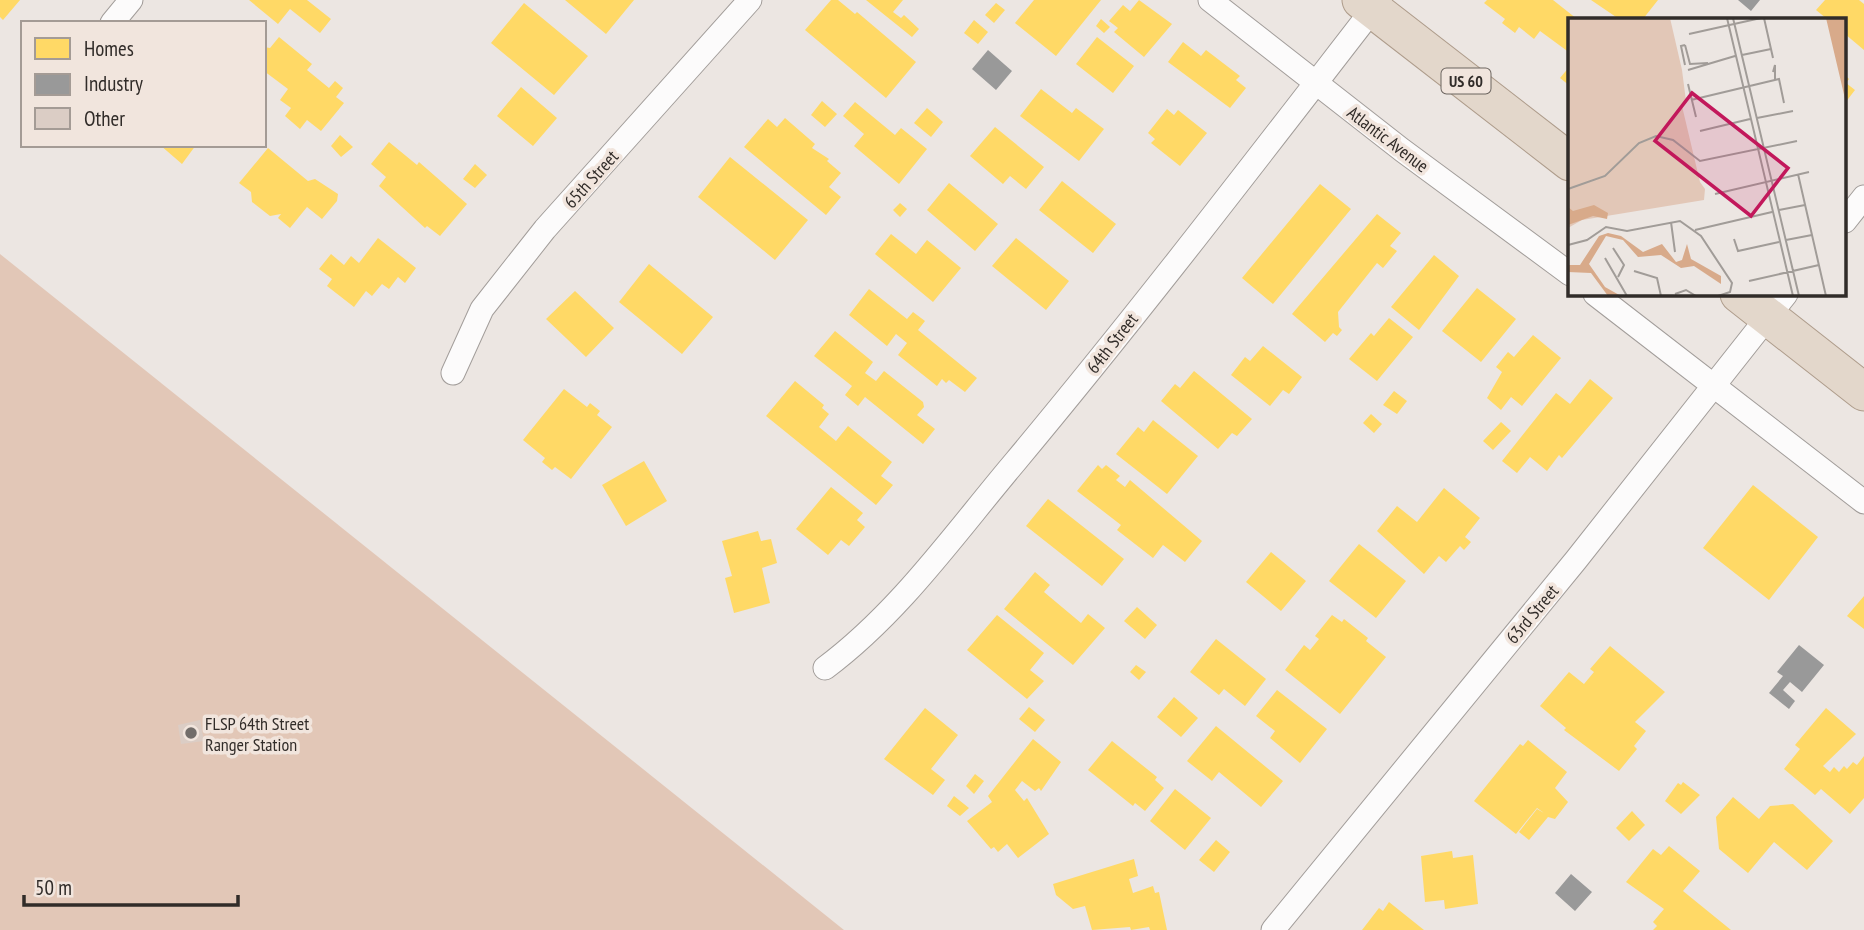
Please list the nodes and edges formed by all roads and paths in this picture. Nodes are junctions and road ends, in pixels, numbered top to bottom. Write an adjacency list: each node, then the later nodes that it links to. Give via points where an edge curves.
1 (131, 0): 5 (street)
2 (750, 0): 14 (street, 65th Street, via 529,249 482,309)
3 (1210, 0): 6 (street, Atlantic Avenue)
4 (1372, 3): 6 (street, 64th Street); 7 (highway, US 60)
5 (115, 21)
6 (1317, 85): 10 (street, Atlantic Avenue); 18 (street, 64th Street, via 1077,387 889,613)
7 (1568, 160)
8 (1864, 197): 9 (street)
9 (1846, 220)
10 (1568, 273)
11 (1598, 296): 15 (street)
12 (1746, 296): 13 (highway)
13 (1777, 305): 15 (street, 63rd Street); 16 (highway)
14 (453, 373)
15 (1711, 386): 17 (street); 19 (street, 63rd Street, via 1576,560)
16 (1864, 392)
17 (1864, 502)
18 (825, 668)
19 (1273, 930)

